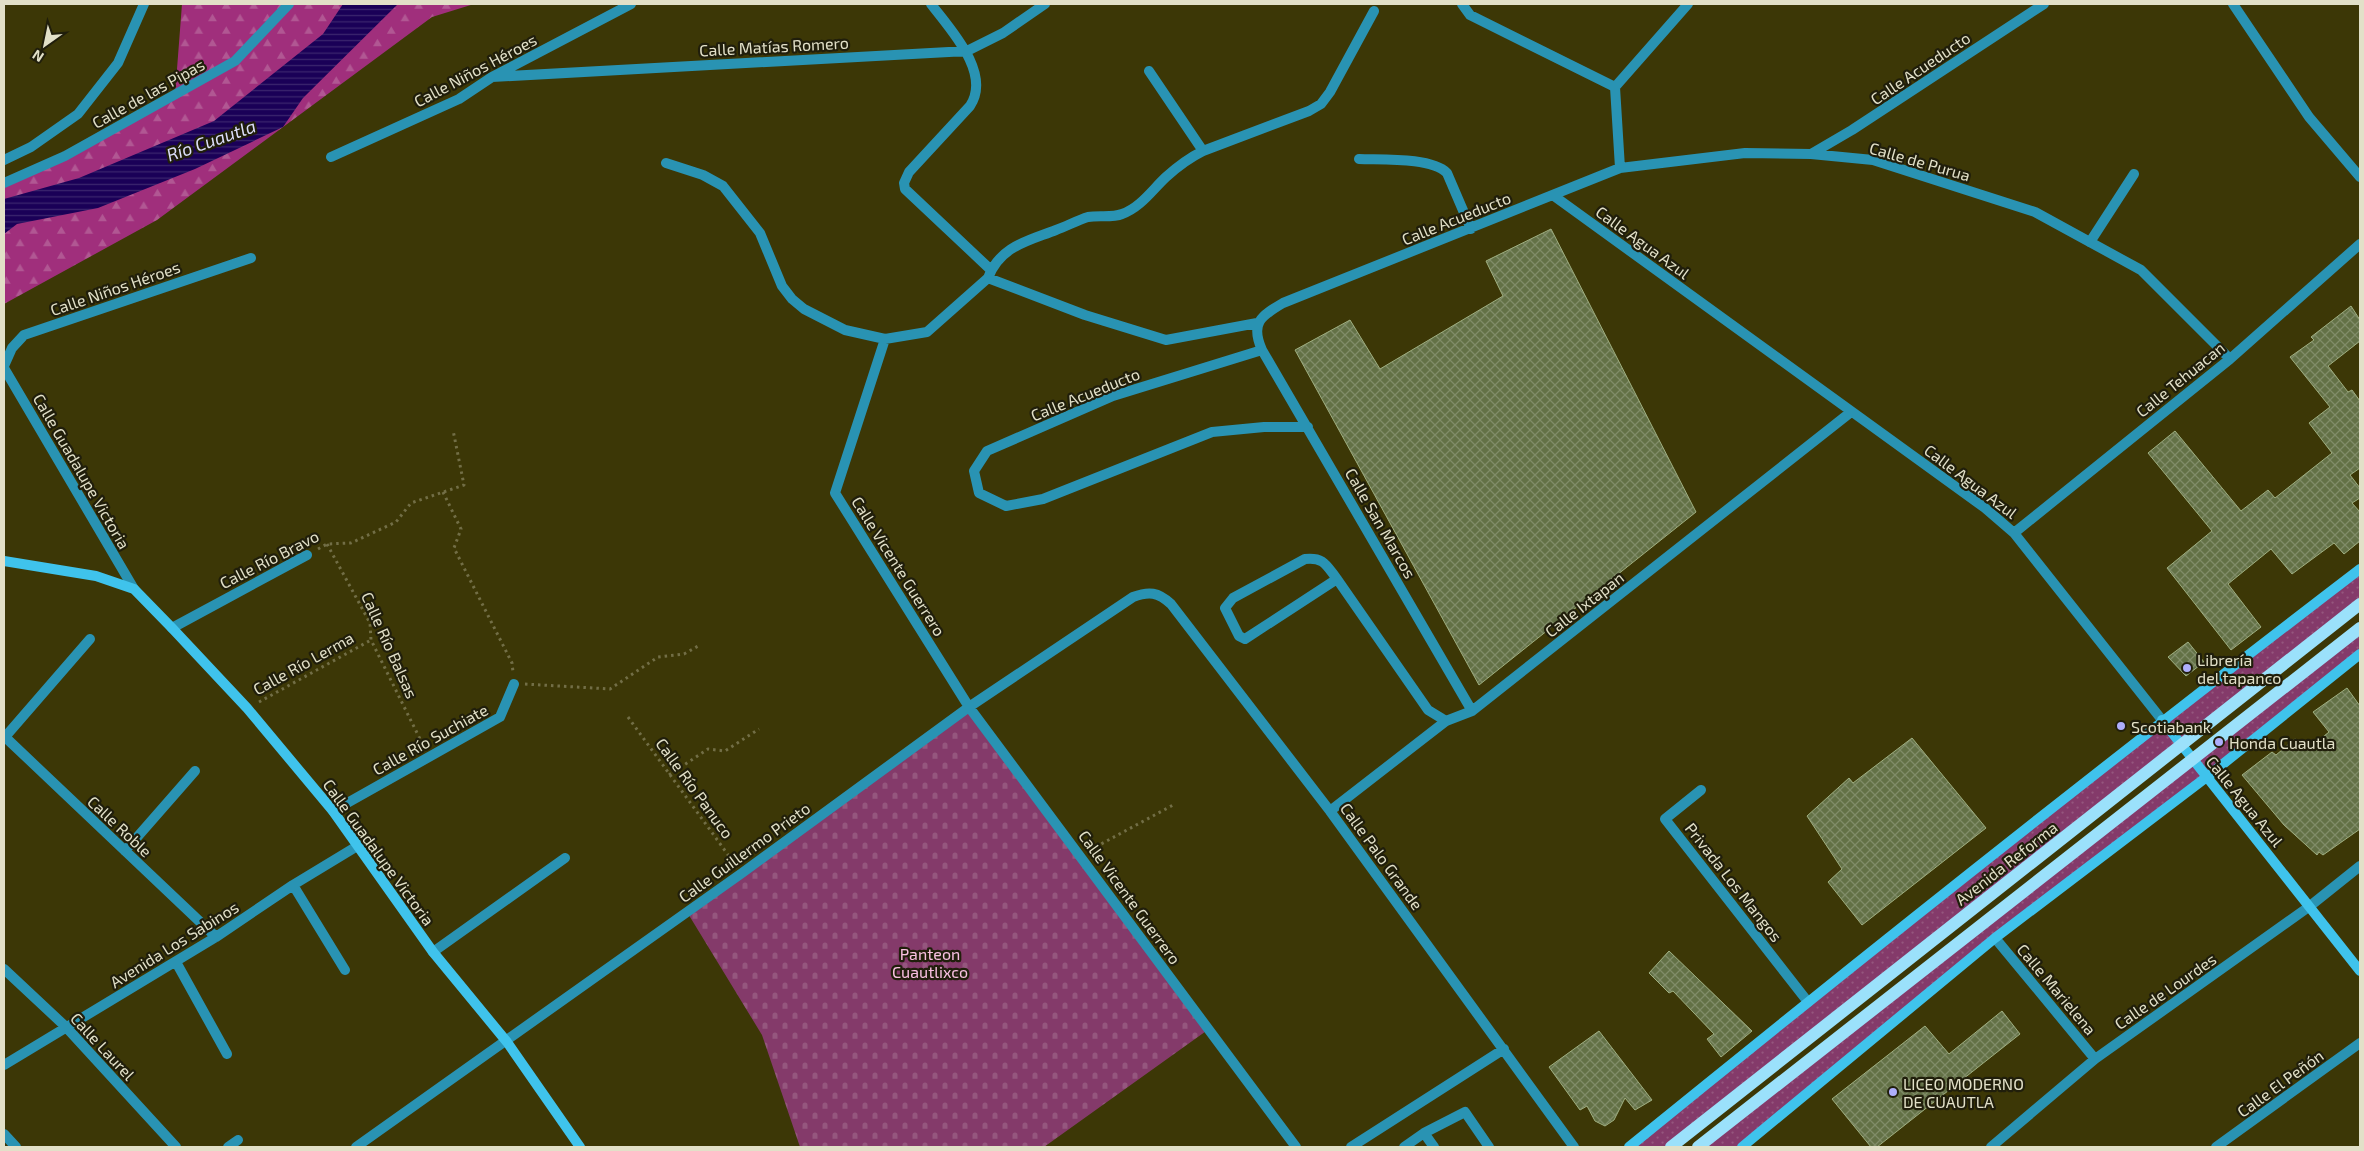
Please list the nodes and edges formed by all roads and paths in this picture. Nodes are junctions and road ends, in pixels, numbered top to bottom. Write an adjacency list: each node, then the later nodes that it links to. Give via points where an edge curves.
1 (144, 4): 19 (street, via 118,63 78,114 31,147)
2 (289, 4): 24 (street, Calle de las Pipas, via 235,61 65,156)
3 (631, 4): 13 (street, Calle Niños Héroes)
4 (931, 4): 11 (street)
5 (1045, 4): 11 (street, Calle Matías Romero, via 1003,33)
6 (1462, 4): 14 (street, via 1470,15)
7 (1688, 4): 14 (street)
8 (2044, 4): 16 (street, Calle Acueducto)
9 (2233, 4): 23 (street, via 2310,117)
10 (1374, 11): 15 (street, via 1321,104)
11 (967, 51): 13 (street, Calle Matías Romero); 30 (street, via 978,88 975,98 909,172 904,183 910,194)
12 (1149, 72): 15 (street)
13 (492, 77): 17 (street, Calle Niños Héroes, via 459,99)
14 (1615, 87): 21 (street)
15 (1203, 151): 30 (street, via 1184,162 1128,211 1088,218 1022,241 1003,255)
16 (1811, 154): 21 (street, Calle de Purua, via 1745,153); 27 (street, Calle de Purua, via 1873,160 2035,212)
17 (331, 157)
18 (1359, 159): 26 (street, via 1426,163 1441,167 1447,173)
19 (4, 160)
20 (666, 163): 32 (street, via 703,175 723,186 760,233 782,286 804,309 845,330)
21 (1620, 168): 25 (street, Calle de Purua)
22 (2134, 174): 27 (street)
23 (2360, 177)
24 (4, 183)
25 (1554, 196): 26 (street, Calle Acueducto); 36 (street, Calle Agua Azul)
26 (1471, 228): 31 (street, Calle Acueducto, via 1283,303 1267,312)
27 (2090, 242): 34 (street, Calle de Purua, via 2141,270)
28 (2360, 244): 34 (street, Calle Tehuacan)
29 (251, 258): 35 (street, Calle Niños Héroes, via 24,335 12,348)
30 (990, 274): 31 (street, via 1085,315 1166,340); 32 (street, via 927,332)
31 (1257, 323): 33 (street, via 1257,337)
32 (885, 340): 56 (street, Calle Vicente Guerrero, via 835,492)
33 (1262, 350): 37 (street, Calle San Marcos); 37 (street, Calle Acueducto, via 1113,396 987,451 974,470 980,493 1006,506 1034,501 1212,432 1264,426)
34 (2230, 359): 40 (street, Calle Tehuacan)
35 (4, 367): 46 (street, Calle Guadalupe Victoria)
36 (1851, 412): 40 (street, Calle Agua Azul, via 1986,508); 58 (street, Calle Ixtapan)
37 (1308, 427): 58 (street, Calle San Marcos)
38 (453, 430): 39 (path, Calle Río Bravo, via 464,485)
39 (443, 492): 41 (path, Calle Río Bravo, via 411,502 396,522 351,543); 55 (path, via 461,529 454,548 512,663)
40 (2014, 533): 60 (street, Calle Agua Azul)
41 (326, 544): 42 (path, Calle Río Bravo); 52 (path, Calle Río Balsas, via 370,623)
42 (307, 555): 49 (street, Calle Río Bravo)
43 (4, 561): 46 (street, Calle Guadalupe Victoria, via 96,576)
44 (2360, 569): 60 (street)
45 (1337, 579): 45 (street, via 1245,638 1239,636 1225,608 1233,598 1305,559 1317,558); 61 (street, via 1428,710)
46 (134, 589): 49 (street, Calle Guadalupe Victoria)
47 (1155, 592): 56 (street, Calle Guillermo Prieto, via 1133,597); 73 (street, Calle Palo Grande, via 1171,604)
48 (2360, 604): 64 (main road, Avenida Reforma)
49 (172, 628): 57 (street, Calle Guadalupe Victoria)
50 (2360, 628): 66 (main road)
51 (90, 639): 63 (street)
52 (371, 640): 57 (path, Calle Río Lerma); 65 (path, Calle Río Balsas)
53 (700, 645): 55 (path, via 684,654 658,657 610,689)
54 (2360, 654): 69 (street)
55 (514, 684): 65 (street, Calle Río Suchiate, via 500,717)
56 (969, 707): 76 (street, Calle Vicente Guerrero); 79 (street, Calle Guillermo Prieto)
57 (247, 708): 72 (street, Calle Guadalupe Victoria)
58 (1472, 711): 61 (street, Calle Ixtapan)
59 (628, 717): 68 (path, Calle Río Panuco)
60 (2162, 720): 64 (street, Calle Agua Azul); 89 (street)
61 (1446, 721): 73 (street, Calle Ixtapan)
62 (759, 729): 68 (path, via 725,751 708,749)
63 (4, 736): 75 (street, Calle Roble)
64 (2181, 745): 66 (street, Calle Agua Azul); 112 (main road, Avenida Reforma)
65 (428, 757): 72 (street, Calle Río Suchiate)
66 (2192, 760): 69 (street, Calle Agua Azul); 113 (main road)
67 (195, 771): 75 (street)
68 (669, 776): 79 (path, Calle Río Panuco)
69 (2208, 776): 81 (street, Calle Agua Azul); 83 (street)
70 (1701, 790): 89 (street, Privada Los Mangos, via 1664,818)
71 (1175, 804): 76 (path)
72 (333, 811): 74 (street, Calle Guadalupe Victoria)
73 (1330, 811): 93 (street, Calle Palo Grande)
74 (359, 845): 80 (street, Avenida Los Sabinos); 84 (street, Calle Guadalupe Victoria)
75 (125, 851): 82 (street, Calle Roble)
76 (1081, 855): 105 (street, Calle Vicente Guerrero)
77 (565, 858): 84 (street)
78 (2360, 866): 81 (street, Calle de Lourdes)
79 (742, 873): 91 (street, Calle Guillermo Prieto)
80 (293, 885): 82 (street, Avenida Los Sabinos); 87 (street)
81 (2310, 906): 88 (street, Calle Agua Azul); 95 (street, Calle de Lourdes)
82 (216, 937): 85 (street, Avenida Los Sabinos)
83 (1996, 938): 95 (street, Calle Marielena); 114 (street)
84 (433, 952): 91 (street, Calle Guadalupe Victoria)
85 (176, 962): 90 (street, Avenida Los Sabinos); 94 (street)
86 (4, 969): 90 (street, Calle Laurel)
87 (346, 970)
88 (2360, 971)
89 (1808, 1002): 111 (street)
90 (66, 1028): 96 (street, Avenida Los Sabinos); 101 (street, Calle Laurel)
91 (507, 1042): 103 (street, Calle Guillermo Prieto); 104 (street, Calle Guadalupe Victoria)
92 (2360, 1043): 116 (street, Calle El Peñón)
93 (1504, 1049): 106 (street); 110 (street, Calle Palo Grande)
94 (227, 1054)
95 (2095, 1059): 115 (street, Calle de Lourdes)
96 (4, 1065)
97 (1424, 1132): 107 (street); 108 (street); 109 (street, via 1465,1112)
98 (4, 1134): 100 (street)
99 (238, 1140): 102 (street)
100 (16, 1147)
101 (176, 1147)
102 (228, 1147)
103 (356, 1147)
104 (580, 1147)
105 (1296, 1147)
106 (1351, 1147)
107 (1404, 1147)
108 (1434, 1147)
109 (1489, 1147)
110 (1574, 1147)
111 (1629, 1147)
112 (1671, 1147)
113 (1698, 1147)
114 (1742, 1147)
115 (1991, 1147)
116 (2216, 1147)

